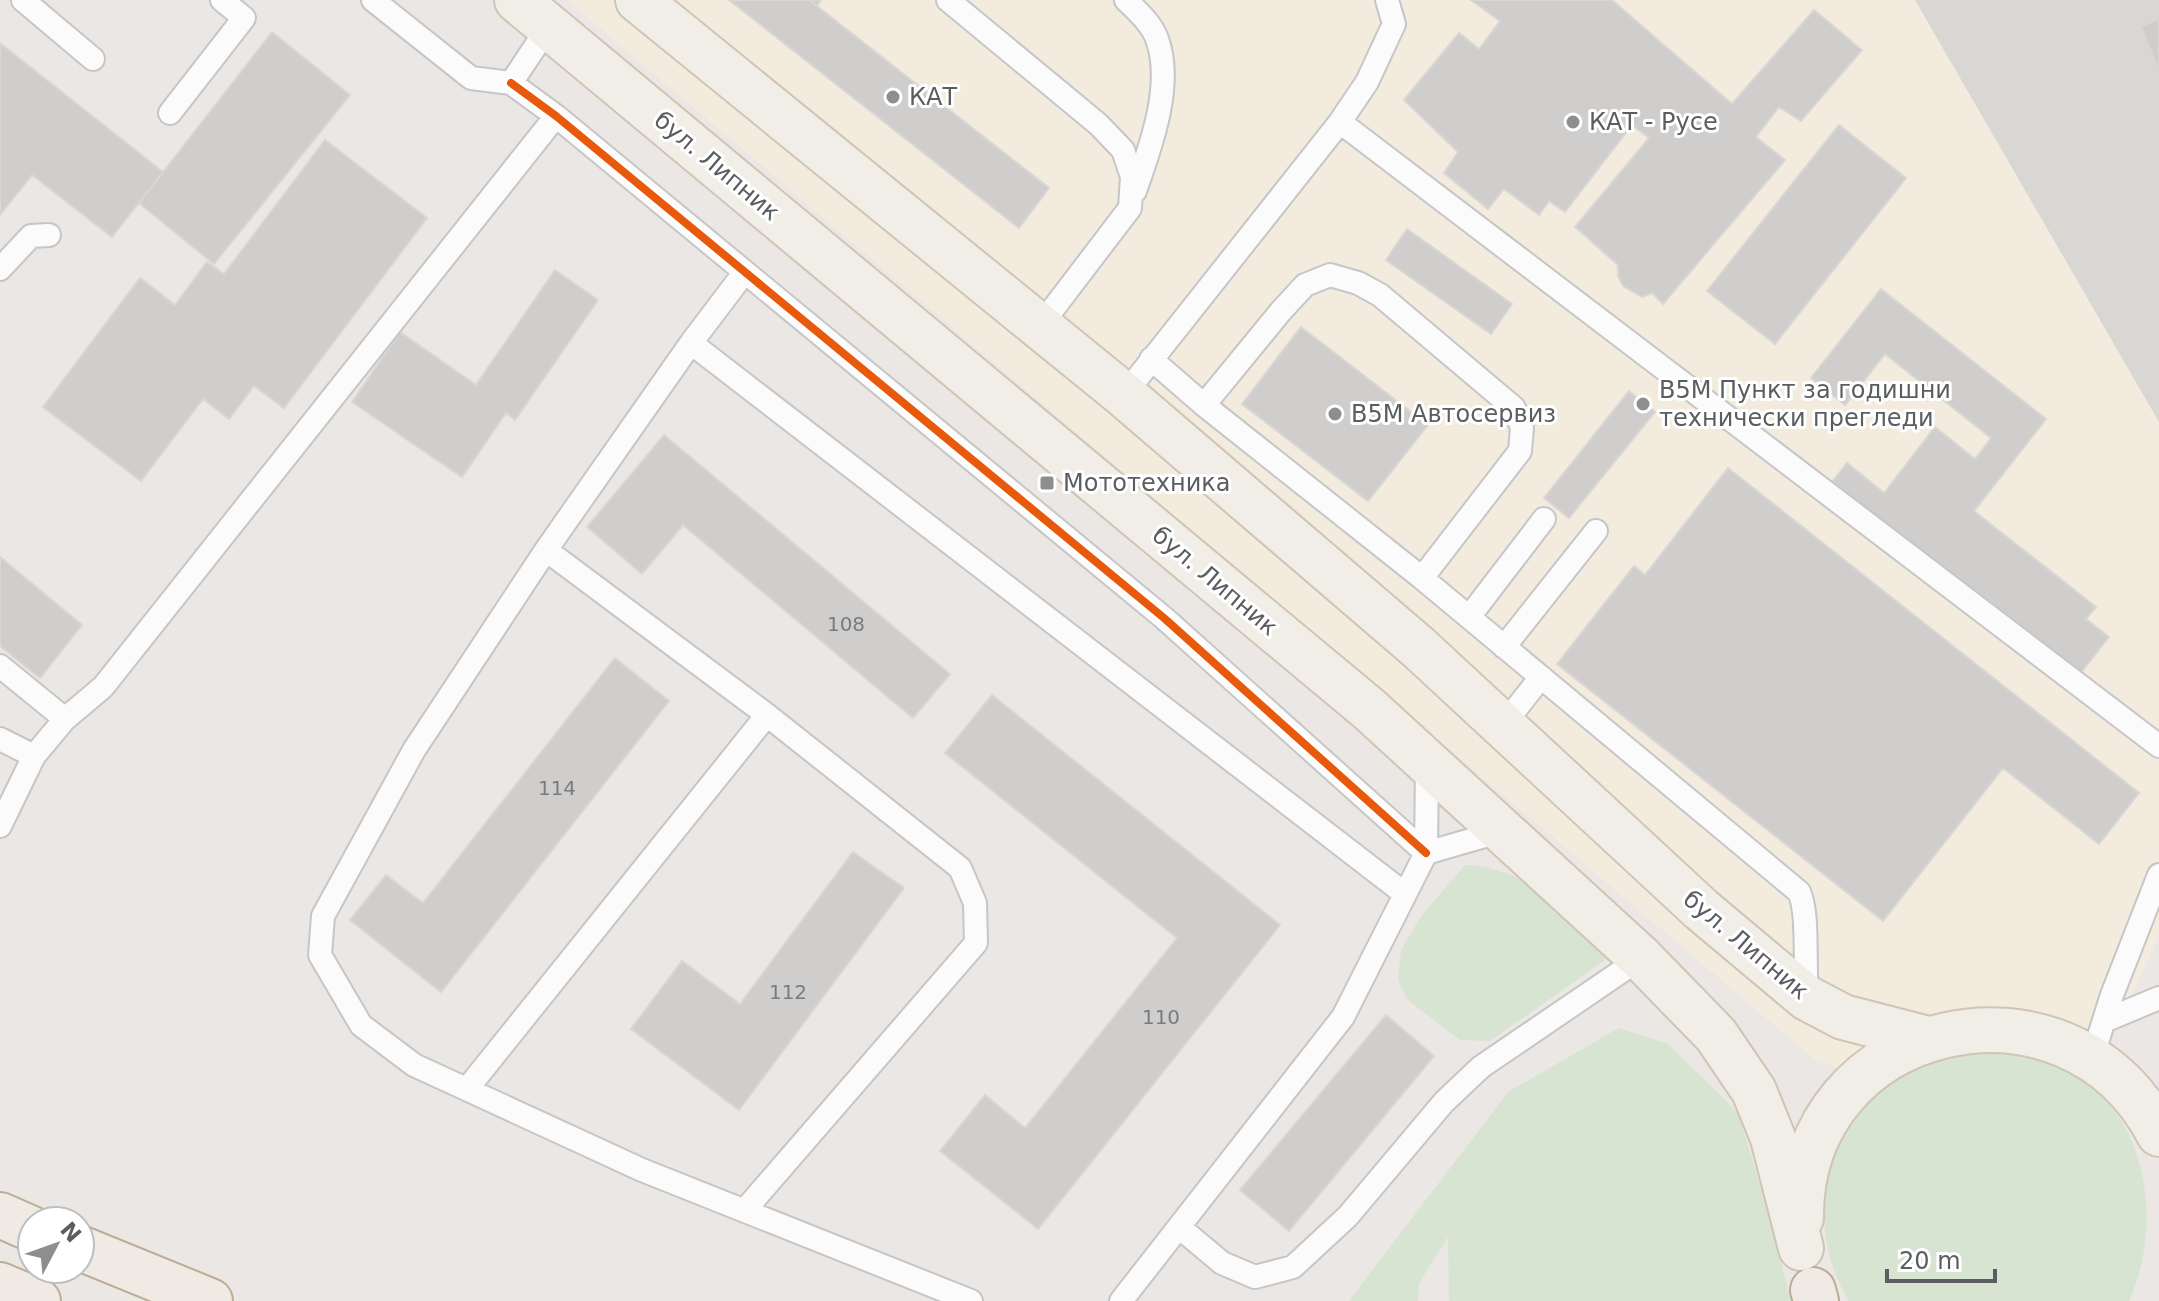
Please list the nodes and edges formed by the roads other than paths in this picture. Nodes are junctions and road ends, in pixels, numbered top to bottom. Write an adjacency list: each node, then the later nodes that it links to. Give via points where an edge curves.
1 (23, 0): 12 (lane)
2 (222, 0): 9 (lane)
3 (373, 0): 13 (lane, via 471,78)
4 (638, 0): 21 (main road, бул. Липник)
5 (948, 0): 17 (lane, via 1123,150 1132,177)
6 (1126, 0): 17 (lane, via 1157,37 1161,58 1154,137)
7 (1387, 0): 11 (lane)
8 (1404, 0): 11 (lane)
9 (250, 9): 14 (lane)
10 (545, 9): 13 (lane); 40 (main road, бул. Липник)
11 (1394, 24): 16 (lane, via 1367,82)
12 (93, 59)
13 (511, 83): 15 (lane)
14 (170, 113)
15 (556, 116): 20 (lane); 35 (lane, via 103,687)
16 (1340, 122): 23 (lane); 38 (lane)
17 (1130, 208): 21 (lane)
18 (49, 235): 19 (lane, via 31,236)
19 (0, 269)
20 (744, 273): 22 (lane); 43 (lane, via 1164,618)
21 (1040, 326): 24 (main road, бул. Липник)
22 (691, 343): 28 (lane); 45 (lane)
23 (1151, 359): 24 (lane); 25 (lane)
24 (1124, 395): 36 (main road, бул. Липник)
25 (1204, 405): 29 (lane); 29 (lane, via 1305,285 1330,275 1380,295 1514,408 1522,428 1520,451)
26 (1544, 519): 30 (lane)
27 (1596, 531): 31 (lane)
28 (546, 550): 34 (lane); 51 (lane, via 414,750 323,916 320,955 361,1025 414,1065)
29 (1422, 578): 30 (lane)
30 (1469, 617): 31 (lane)
31 (1504, 647): 33 (lane)
32 (0, 666): 35 (lane)
33 (1541, 677): 36 (lane); 47 (lane, via 1799,892 1804,903)
34 (767, 715): 51 (lane); 53 (lane, via 960,868 975,903 976,943)
35 (65, 719): 39 (lane)
36 (1504, 724): 47 (main road, бул. Липник, via 1702,910)
37 (0, 739): 39 (lane)
38 (2159, 746)
39 (34, 756): 41 (lane)
40 (1427, 763): 42 (main road, бул. Липник); 43 (lane)
41 (0, 826)
42 (1502, 831): 43 (lane); 46 (main road, бул. Липник)
43 (1426, 853): 45 (lane)
44 (2159, 875): 50 (lane)
45 (1405, 894): 54 (lane, via 1343,1017)
46 (1641, 958): 54 (lane, via 1481,1067 1444,1102 1348,1216 1293,1267 1255,1277 1222,1263); 55 (main road, бул. Липник, via 1716,1035 1754,1091 1773,1138)
47 (1807, 998): 49 (main road, бул. Липник, via 1843,1017)
48 (2159, 998): 50 (lane)
49 (1928, 1039): 50 (main road, via 1969,1029); 55 (main road, via 1880,1062 1841,1098 1814,1144 1801,1195)
50 (2098, 1040): 52 (main road)
51 (467, 1089): 53 (lane)
52 (2159, 1134)
53 (744, 1211): 61 (lane)
54 (1179, 1227): 62 (lane)
55 (1801, 1248): 58 (main road)
56 (96, 1255): 60 (highway)
57 (0, 1285): 59 (highway)
58 (1816, 1297)
59 (38, 1301)
60 (210, 1301)
61 (971, 1301)
62 (1121, 1301)

